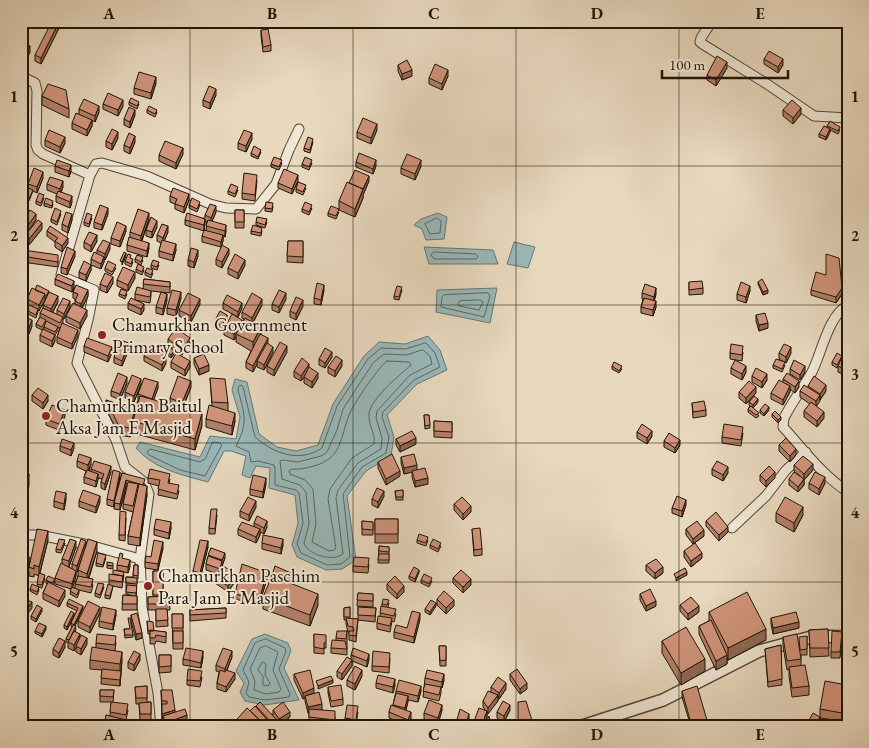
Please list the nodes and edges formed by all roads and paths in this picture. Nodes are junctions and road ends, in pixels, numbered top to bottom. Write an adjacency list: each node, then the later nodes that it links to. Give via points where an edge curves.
1 (712, 21): 3 (street, via 701,38 704,45 814,116)
2 (21, 76): 5 (street, via 35,83 37,91 38,150)
3 (848, 118)
4 (300, 129): 5 (street, via 276,184 256,209 210,204 147,176 102,162 96,164)
5 (90, 175): 11 (street, via 61,274 94,290 77,363 116,440 125,467 147,487 149,494)
6 (848, 306): 7 (street, via 834,318 813,370 784,418 783,427)
7 (806, 452): 8 (street, via 817,467); 9 (street)
8 (848, 492)
9 (732, 528)
10 (21, 536): 11 (street, via 47,537)
11 (140, 559): 13 (street, via 142,607)
12 (848, 636): 14 (street, via 815,636 759,652 663,700)
13 (161, 727)
14 (579, 727)

